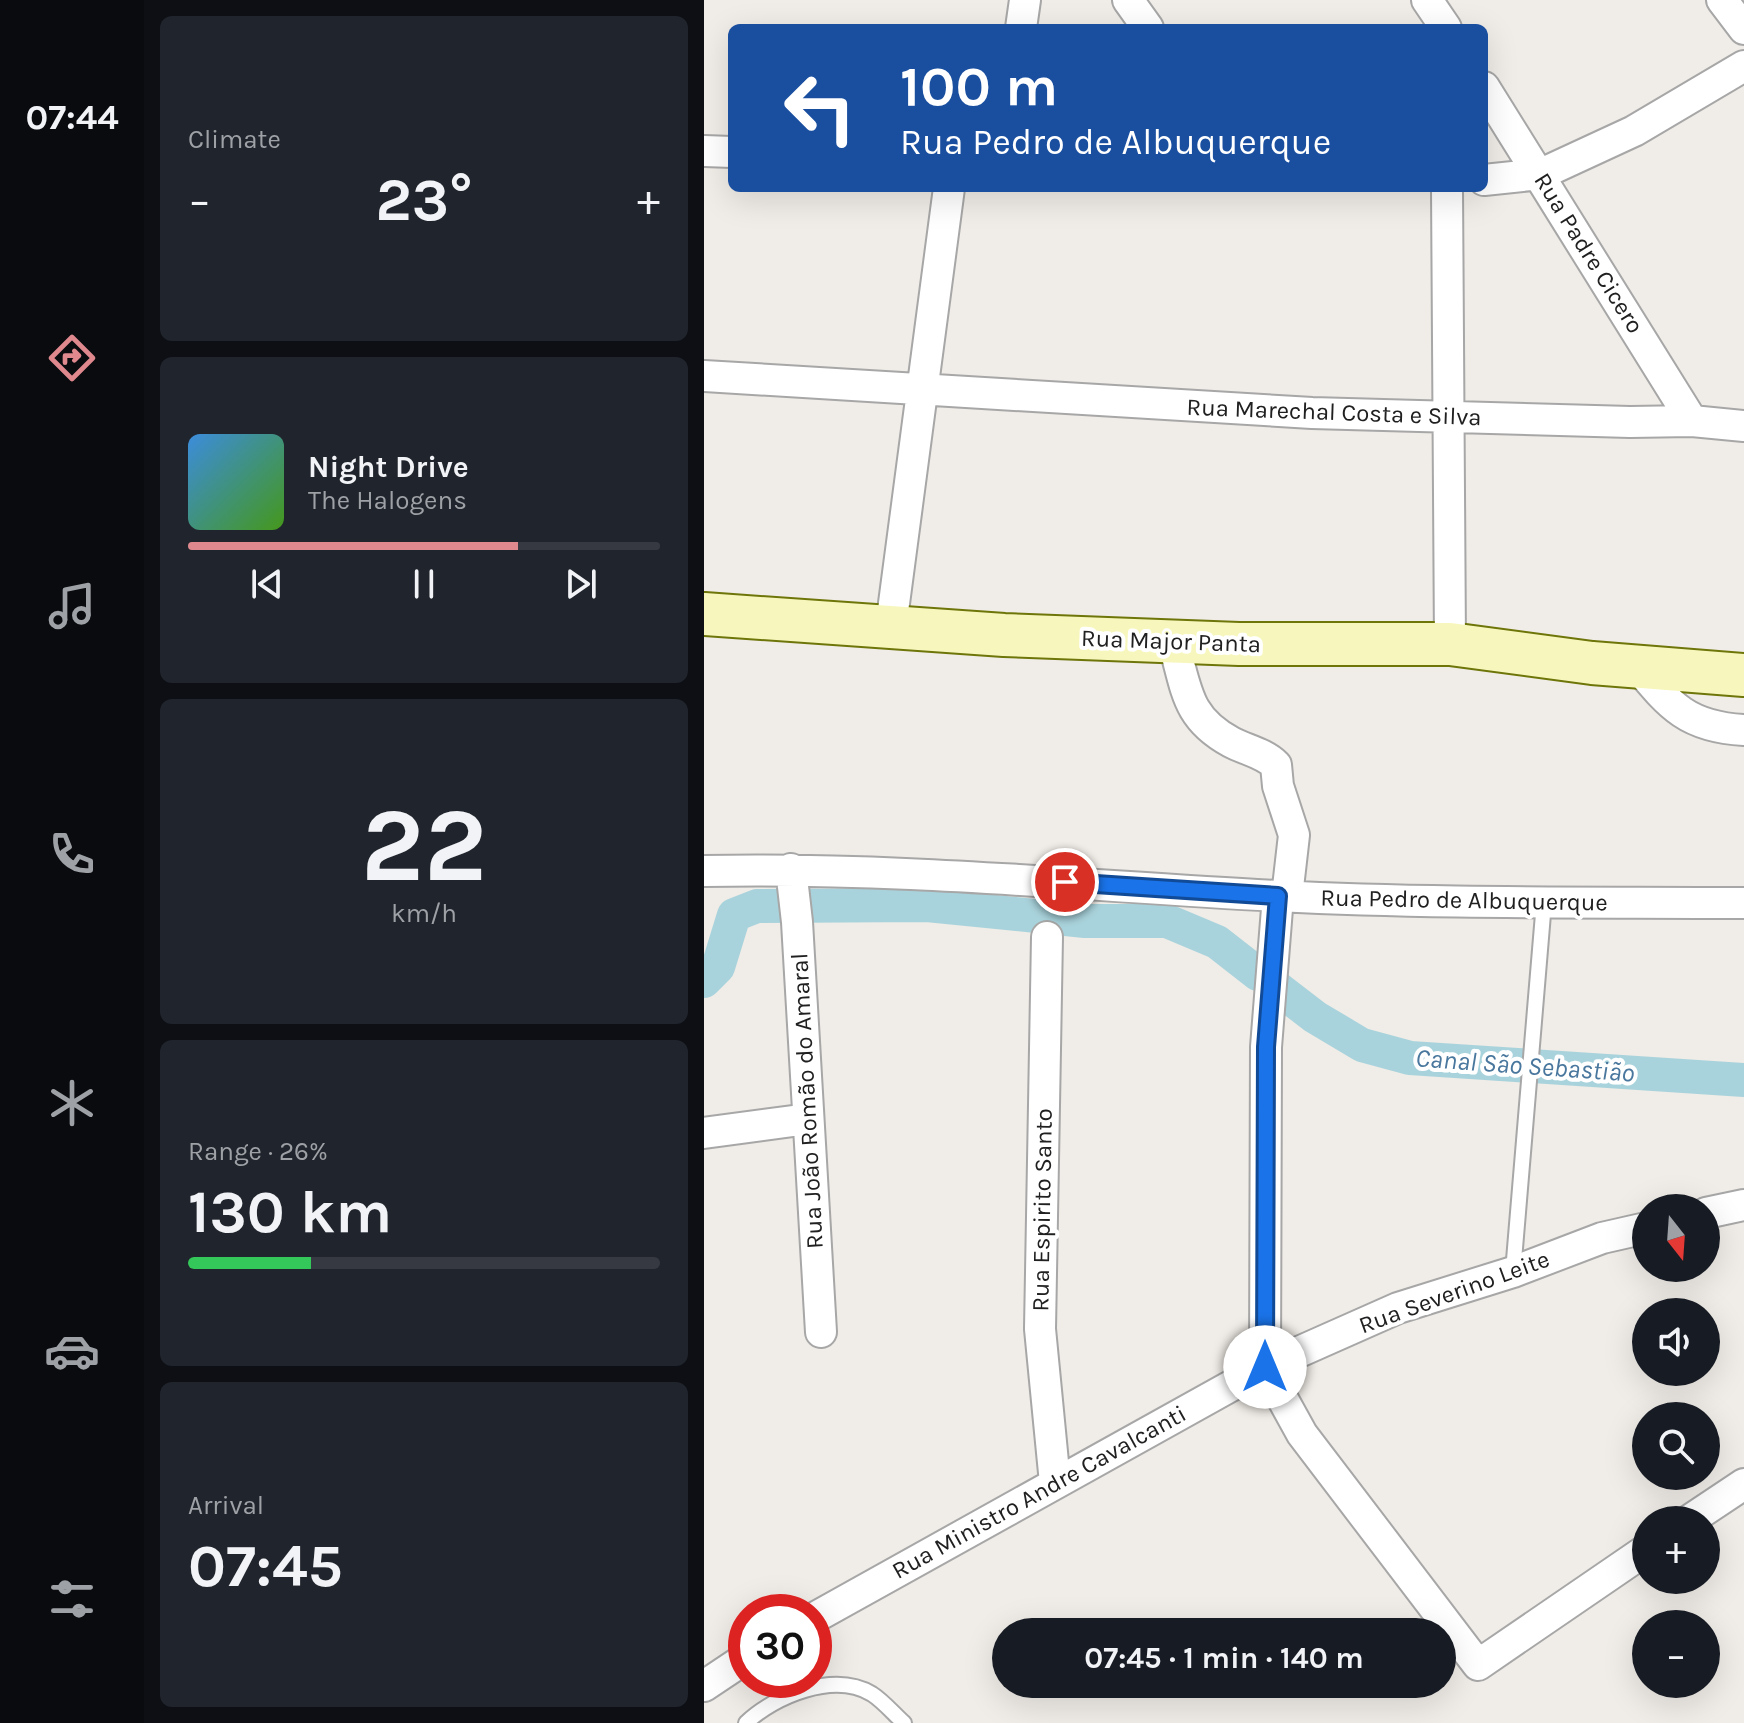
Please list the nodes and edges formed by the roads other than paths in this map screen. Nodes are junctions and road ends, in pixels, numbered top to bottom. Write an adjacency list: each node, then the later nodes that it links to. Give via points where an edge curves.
1 (1025, 0): 5 (street)
2 (1128, 0): 6 (street)
3 (1427, 0): 7 (street)
4 (1722, 0): 8 (street)
5 (1022, 24)
6 (1145, 24)
7 (1443, 24)
8 (1744, 29)
9 (1744, 66): 13 (street, via 1634,131)
10 (1488, 93): 13 (street, Rua Padre Cicero)
11 (704, 151): 12 (street)
12 (728, 152)
13 (1541, 174): 14 (street); 20 (street, Rua Padre Cicero)
14 (1488, 180)
15 (949, 192): 18 (street)
16 (1447, 192): 19 (street)
17 (704, 376): 18 (street, Rua Marechal Costa e Silva)
18 (925, 391): 19 (street, Rua Marechal Costa e Silva); 23 (street)
19 (1450, 416): 20 (street, Rua Marechal Costa e Silva); 25 (street)
20 (1692, 421): 21 (street, Rua Marechal Costa e Silva)
21 (1744, 426)
22 (704, 614): 23 (street, Rua Major Panta)
23 (891, 626): 24 (street, Rua Major Panta)
24 (1173, 642): 25 (street, Rua Major Panta); 31 (street, via 1197,717 1276,765 1294,835)
25 (1450, 644): 26 (street, Rua Major Panta)
26 (1637, 666): 27 (street, Rua Major Panta); 28 (street, via 1684,717)
27 (1744, 675)
28 (1744, 730)
29 (704, 871): 30 (street, Rua Pedro de Albuquerque)
30 (794, 895): 31 (street, Rua Pedro de Albuquerque, via 1126,885); 35 (street, Rua João Romão do Amaral)
31 (1282, 896): 32 (street, Rua Pedro de Albuquerque); 42 (street, via 1266,1047)
32 (1544, 902): 33 (street, Rua Pedro de Albuquerque); 40 (lane)
33 (1744, 903)
34 (1047, 937): 43 (street, Rua Espirito Santo, via 1040,1329)
35 (808, 1119): 36 (street); 41 (street, Rua João Romão do Amaral)
36 (704, 1133)
37 (1744, 1205): 38 (street)
38 (1720, 1210)
39 (1632, 1231): 40 (street, Rua Severino Leite)
40 (1513, 1272): 42 (street, Rua Severino Leite, via 1398,1308)
41 (821, 1332)
42 (1265, 1367): 43 (street, Rua Ministro Andre Cavalcanti); 46 (street, via 1302,1434 1478,1665)
43 (1055, 1483): 47 (street, Rua Ministro Andre Cavalcanti)
44 (1744, 1484): 45 (street)
45 (1711, 1506)
46 (1632, 1560)
47 (832, 1608)
48 (728, 1670): 49 (street)
49 (704, 1686)
50 (746, 1723): 51 (lane, via 763,1707 798,1691 841,1685 871,1693)
51 (904, 1723)

